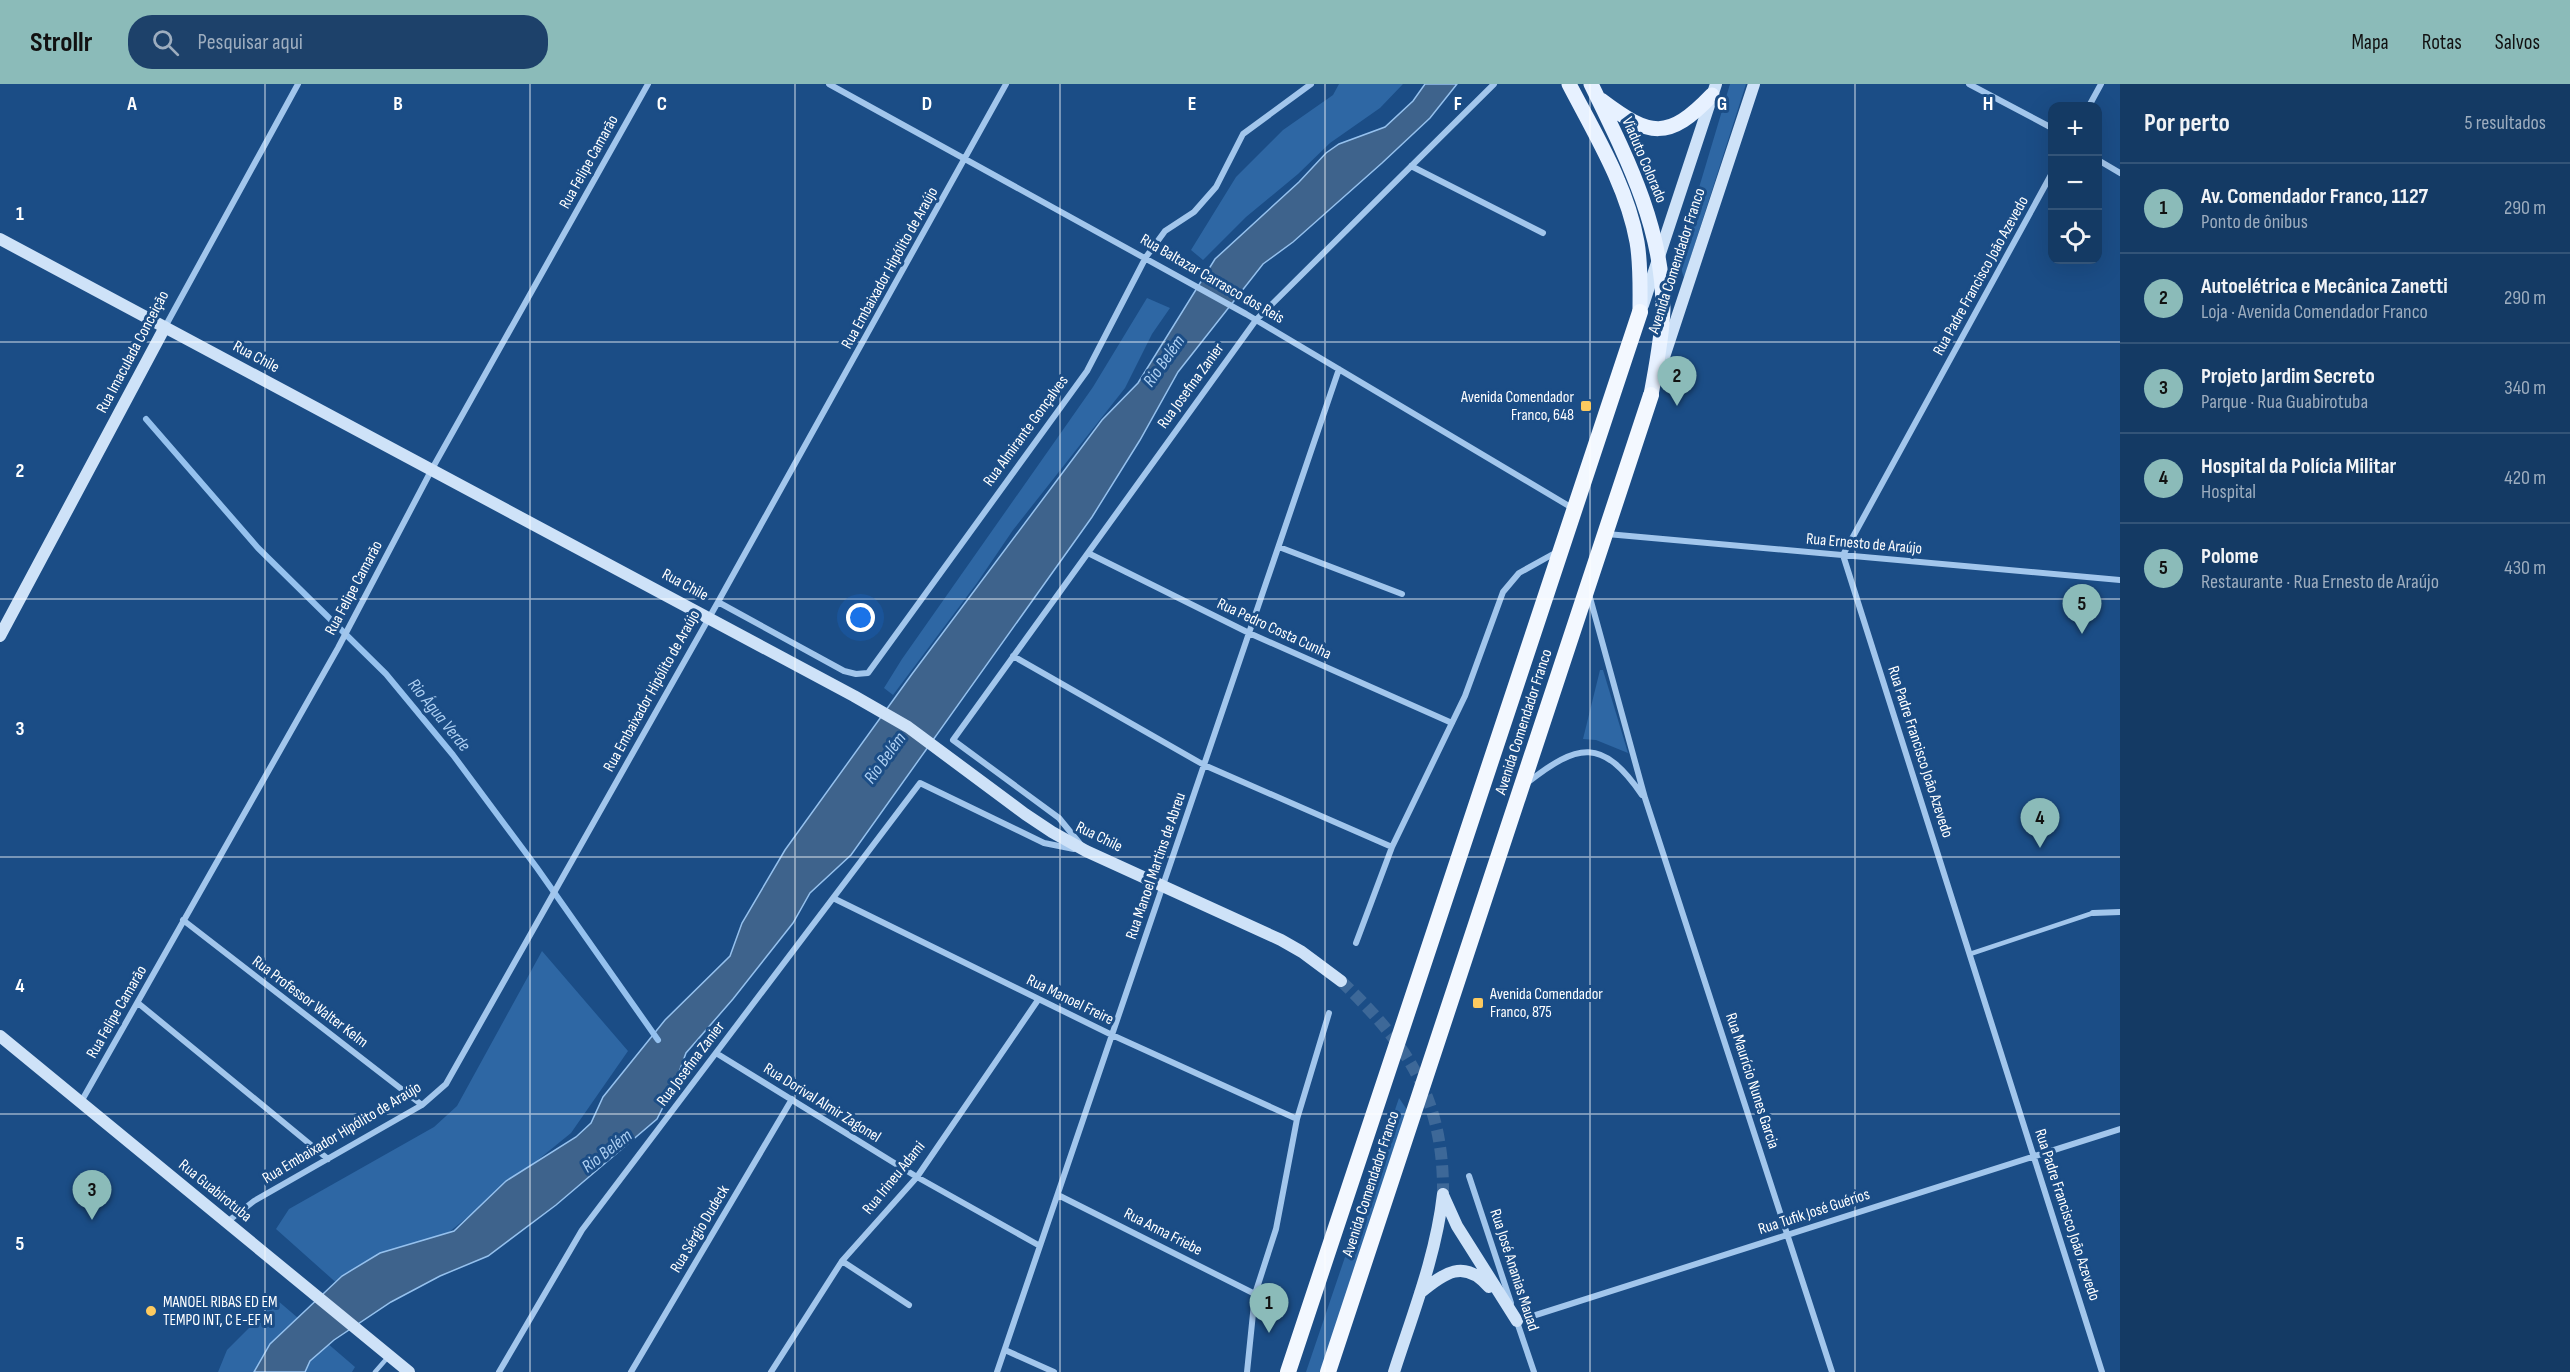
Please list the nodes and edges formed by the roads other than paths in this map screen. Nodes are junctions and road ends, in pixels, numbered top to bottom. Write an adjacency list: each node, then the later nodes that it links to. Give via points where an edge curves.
1 (298, 84): 26 (street, Rua Imaculada Conceição)
2 (648, 84): 29 (street, Rua Felipe Camarão)
3 (829, 84): 15 (street, Rua Baltazar Carrasco dos Reis)
4 (1006, 84): 15 (street, Rua Embaixador Hipólito de Araújo)
5 (1311, 84): 22 (street, Rua Almirante Gonçalves, via 1243,134 1216,187 1194,212 1165,231)
6 (1494, 84): 17 (street, Rua Josefina Zanier)
7 (1569, 84): 24 (main road, Viaduto Colorado, via 1608,160 1631,217 1640,268)
8 (1754, 84): 28 (main road, Avenida Comendador Franco)
9 (1969, 84): 14 (street)
10 (2101, 84): 13 (street)
11 (1714, 90): 12 (main road, via 1679,125 1666,129 1630,122); 23 (main road, Avenida Comendador Franco)
12 (1594, 91): 23 (main road, Viaduto Colorado, via 1641,191)
13 (2091, 102)
14 (2048, 126)
15 (966, 159): 22 (street, Rua Baltazar Carrasco dos Reis); 39 (street, Rua Embaixador Hipólito de Araújo)
16 (2102, 163): 18 (street)
17 (1411, 166): 20 (street); 25 (street, Rua Josefina Zanier)
18 (2120, 173)
19 (2048, 180): 35 (street, Rua Padre Francisco João Azevedo)
20 (1543, 233)
21 (0, 239): 26 (main road, Rua Chile)
22 (1146, 257): 25 (street, Rua Baltazar Carrasco dos Reis); 39 (street, Rua Almirante Gonçalves, via 1087,371 868,673 844,670)
23 (1659, 257): 24 (main road, Avenida Comendador Franco); 28 (main road, Viaduto Colorado, via 1662,327)
24 (1640, 312): 30 (highway, Avenida Comendador Franco)
25 (1256, 320): 27 (street, Rua Baltazar Carrasco dos Reis); 34 (street, Rua Josefina Zanier)
26 (165, 327): 29 (main road, Rua Chile); 42 (main road, Rua Imaculada Conceição)
27 (1339, 369): 30 (street, Rua Baltazar Carrasco dos Reis); 32 (street, Rua Manoel Martins de Abreu)
28 (1651, 395): 31 (highway, Avenida Comendador Franco)
29 (432, 469): 40 (main road, Rua Chile); 54 (street, Rua Felipe Camarão, via 338,648)
30 (1575, 510): 33 (highway, Avenida Comendador Franco)
31 (1605, 534): 35 (street, Rua Ernesto de Araújo); 37 (highway, Avenida Comendador Franco)
32 (1279, 547): 38 (street); 41 (street, Rua Manoel Martins de Abreu)
33 (1561, 550): 44 (street, via 1519,573 1503,592); 92 (highway, Avenida Comendador Franco)
34 (1088, 553): 41 (street, Rua Pedro Costa Cunha); 43 (street, Rua Josefina Zanier)
35 (1844, 555): 36 (street, Rua Ernesto de Araújo); 56 (street, Rua Padre Francisco João Azevedo)
36 (2120, 580)
37 (1587, 588): 46 (highway, Avenida Comendador Franco); 47 (street, Rua Maurício Nunes Garcia)
38 (1402, 594)
39 (718, 602): 40 (street, Rua Embaixador Hipólito de Araújo)
40 (709, 617): 49 (main road, Rua Chile, via 908,727 1025,814); 66 (street, Rua Embaixador Hipólito de Araújo, via 446,1084)
41 (1249, 633): 44 (street, Rua Pedro Costa Cunha); 45 (street, Rua Manoel Martins de Abreu)
42 (0, 636)
43 (1013, 656): 45 (street); 49 (street, Rua Josefina Zanier, via 953,740 1059,818)
44 (1452, 723): 48 (street)
45 (1204, 765): 48 (street); 50 (street, Rua Manoel Martins de Abreu)
46 (1521, 787): 47 (street, Rua Maurício Nunes Garcia, via 1566,756 1587,752 1611,759); 93 (highway, Avenida Comendador Franco)
47 (1645, 798): 75 (street, Rua Maurício Nunes Garcia)
48 (1392, 847): 55 (street)
49 (1086, 851): 50 (main road, Rua Chile); 51 (street, Rua Josefina Zanier, via 1044,843 920,783)
50 (1163, 886): 57 (main road, Rua Chile, via 1281,940); 61 (street, Rua Manoel Martins de Abreu)
51 (833, 898): 58 (street, Rua Manoel Freire); 63 (street, Rua Josefina Zanier)
52 (2120, 912): 53 (street)
53 (2093, 913): 56 (lane)
54 (183, 920): 59 (street, Rua Felipe Camarão); 66 (street, Rua Professor Walter Kelm)
55 (1356, 943)
56 (1970, 954): 69 (street, Rua Padre Francisco João Azevedo)
57 (1341, 981)
58 (1038, 1000): 61 (street, Rua Manoel Freire); 72 (street, Rua Irineu Adami)
59 (138, 1003): 65 (street, Rua Felipe Camarão); 70 (street)
60 (1329, 1013): 67 (street)
61 (1112, 1035): 67 (street, Rua Manoel Freire); 73 (street, Rua Manoel Martins de Abreu)
62 (0, 1036): 65 (main road, Rua Guabirotuba)
63 (716, 1053): 64 (street, Rua Dorival Almir Zagonel); 86 (street, Rua Josefina Zanier, via 582,1230)
64 (792, 1100): 72 (street, Rua Dorival Almir Zagonel); 87 (street, Rua Sérgio Dudeck)
65 (81, 1102): 74 (main road, Rua Guabirotuba)
66 (422, 1105): 70 (street, Rua Embaixador Hipólito de Araújo)
67 (1297, 1119): 78 (street, via 1276,1228)
68 (2120, 1129): 69 (street, Rua Tufik José Guérios)
69 (2034, 1156): 75 (street, Rua Tufik José Guérios); 97 (street, Rua Padre Francisco João Azevedo)
70 (328, 1159): 74 (street, Rua Embaixador Hipólito de Araújo, via 254,1201)
71 (1469, 1176): 81 (street, Rua José Ananias Mauad)
72 (917, 1177): 76 (street, Rua Dorival Almir Zagonel); 77 (street, Rua Irineu Adami)
73 (1058, 1195): 76 (street, Rua Manoel Martins de Abreu); 78 (street, Rua Anna Friebe)
74 (226, 1222): 83 (main road, Rua Guabirotuba)
75 (1788, 1235): 81 (street, Rua Tufik José Guérios); 96 (street, Rua Maurício Nunes Garcia)
76 (1040, 1246): 82 (street, Rua Manoel Martins de Abreu)
77 (842, 1261): 80 (street); 88 (street, Rua Irineu Adami)
78 (1255, 1294): 91 (street)
79 (1419, 1294): 81 (main road, via 1448,1273 1463,1270 1485,1282); 81 (main road, via 1440,1224 1443,1194 1457,1226); 94 (main road)
80 (909, 1305)
81 (1517, 1321): 95 (street, Rua José Ananias Mauad)
82 (1005, 1350): 89 (street, Rua Manoel Martins de Abreu); 90 (street)
83 (389, 1355): 84 (lane); 85 (main road, Rua Guabirotuba)
84 (375, 1372)
85 (409, 1372)
86 (499, 1372)
87 (631, 1372)
88 (771, 1372)
89 (997, 1372)
90 (1054, 1372)
91 (1247, 1372)
92 (1288, 1372)
93 (1328, 1372)
94 (1394, 1372)
95 (1534, 1372)
96 (1832, 1372)
97 (2103, 1372)

